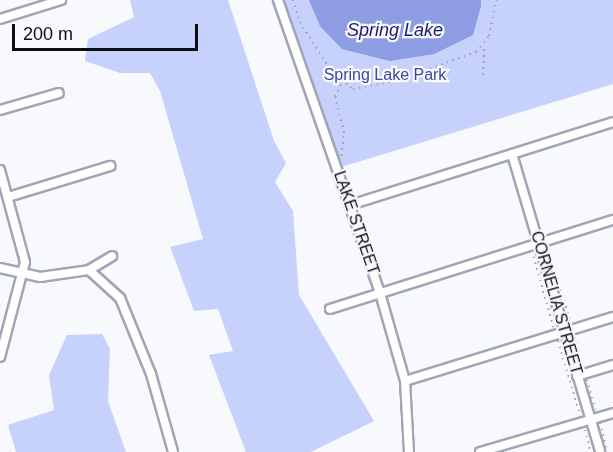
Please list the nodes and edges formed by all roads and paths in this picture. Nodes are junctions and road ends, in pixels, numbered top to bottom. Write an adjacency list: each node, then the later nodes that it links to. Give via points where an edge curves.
1 (61, 0): 5 (street)
2 (278, 0): 17 (street, LAKE STREET)
3 (294, 0): 8 (path, via 300,22)
4 (496, 0): 6 (path, via 492,28)
5 (0, 20)
6 (484, 46): 7 (path); 8 (path, via 396,81 360,88)
7 (483, 75)
8 (341, 83): 13 (path, via 334,97 345,133)
9 (59, 93): 10 (street)
10 (0, 110)
11 (613, 122): 12 (street)
12 (512, 154): 17 (street); 19 (street, CORNELIA STREET)
13 (340, 156)
14 (110, 166): 16 (street)
15 (0, 170): 16 (street)
16 (8, 197): 24 (street, via 25,262)
17 (350, 205): 25 (street, LAKE STREET)
18 (613, 220): 19 (street)
19 (538, 243): 25 (street); 28 (street, CORNELIA STREET)
20 (549, 249): 28 (path)
21 (112, 256): 23 (street)
22 (0, 268): 24 (street)
23 (89, 270): 24 (street, via 40,278); 35 (street, via 126,309)
24 (24, 274): 29 (street)
25 (380, 293): 26 (street); 32 (street, LAKE STREET)
26 (330, 309)
27 (613, 317): 28 (street)
28 (569, 331): 31 (street, CORNELIA STREET); 31 (path); 32 (street)
29 (0, 357)
30 (613, 365): 31 (street)
31 (581, 374): 34 (street, CORNELIA STREET); 34 (path)
32 (405, 381): 36 (street, LAKE STREET)
33 (613, 413): 34 (street)
34 (595, 419): 37 (street); 38 (street, CORNELIA STREET); 39 (path)
35 (173, 452)
36 (410, 452)
37 (480, 452)
38 (600, 452)
39 (609, 452)

